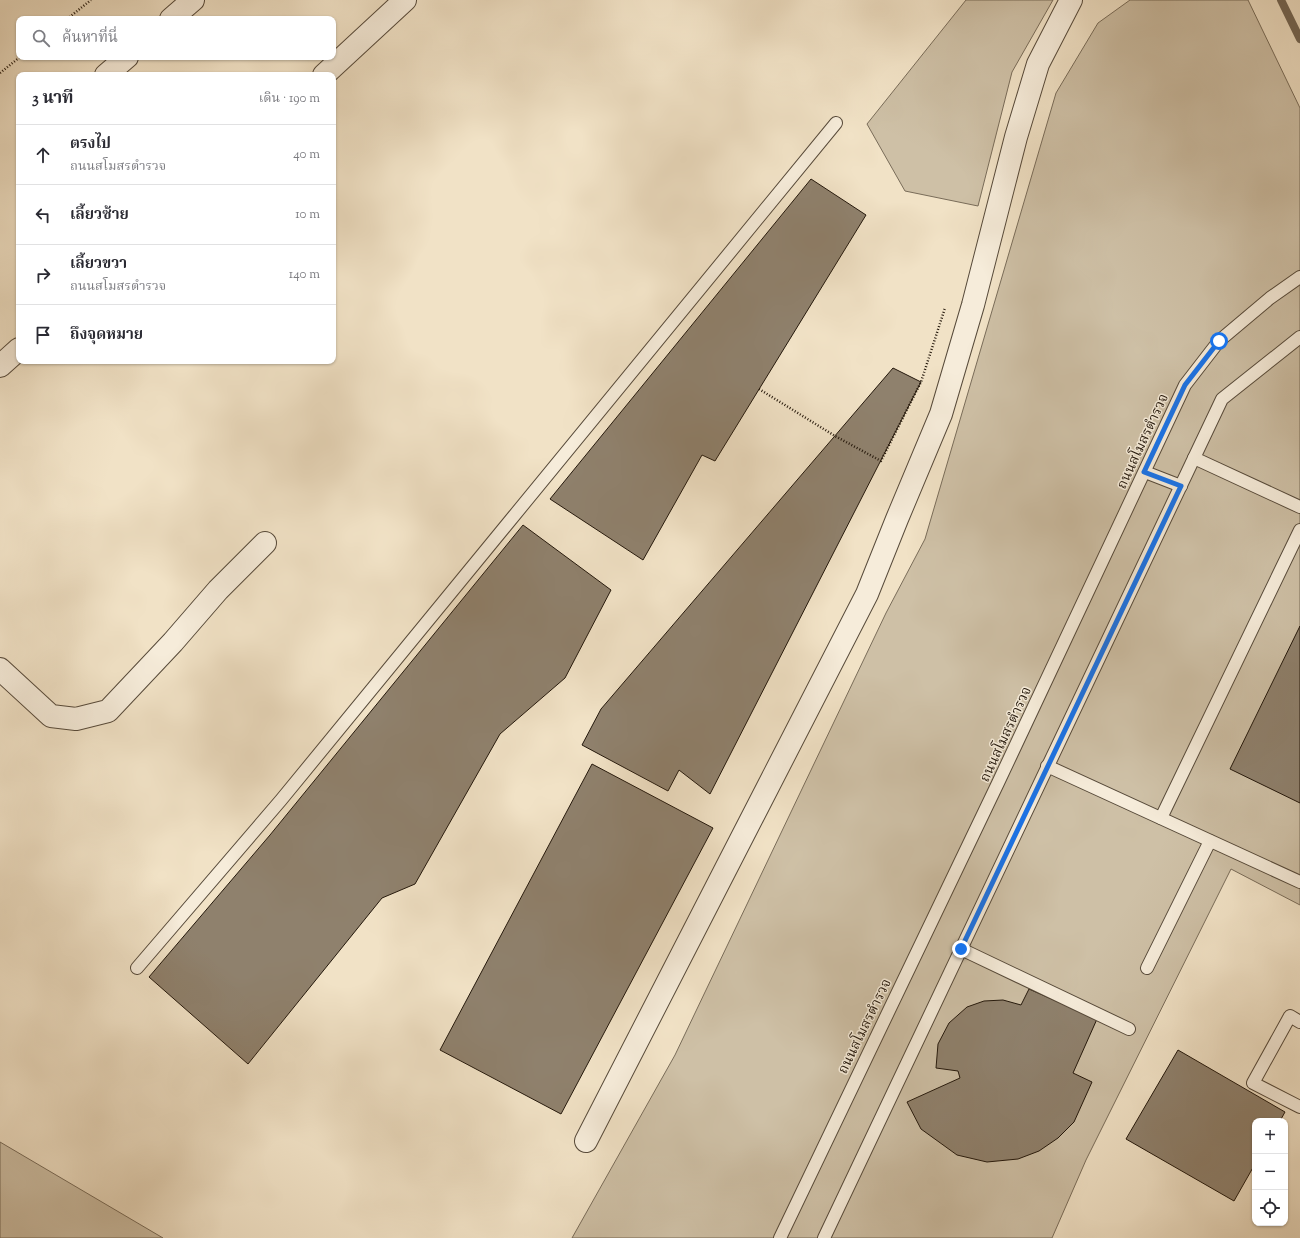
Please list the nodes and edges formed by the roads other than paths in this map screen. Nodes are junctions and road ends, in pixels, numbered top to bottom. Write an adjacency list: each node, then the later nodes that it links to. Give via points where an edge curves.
1 (193, 0): 4 (street)
2 (405, 0): 7 (street)
3 (1071, 0): 30 (street, via 1038,64 941,414 867,594)
4 (174, 16)
5 (124, 60): 6 (street)
6 (110, 72)
7 (327, 72)
8 (836, 123): 25 (lane, via 281,800)
9 (1300, 277): 14 (lane, ถนนสโมสรตำรวจ, via 1270,298 1219,341 1185,385)
10 (1300, 337): 13 (lane, via 1222,399)
11 (16, 352): 12 (street)
12 (0, 366)
13 (1194, 458): 15 (lane); 16 (lane)
14 (1144, 472): 15 (lane); 31 (lane, ถนนสโมสรตำรวจ)
15 (1181, 486): 20 (lane)
16 (1300, 507)
17 (1300, 530): 21 (lane)
18 (265, 543): 19 (street, via 218,590 108,711 76,719 51,716)
19 (0, 669)
20 (1047, 766): 21 (lane); 24 (lane)
21 (1161, 818): 22 (lane)
22 (1210, 841): 23 (lane); 26 (lane)
23 (1300, 882)
24 (961, 949): 28 (lane); 32 (lane)
25 (137, 968)
26 (1147, 968)
27 (1300, 1022): 29 (lane, via 1290,1016 1253,1083)
28 (1129, 1029)
29 (1300, 1107)
30 (586, 1140)
31 (780, 1238)
32 (824, 1238)

